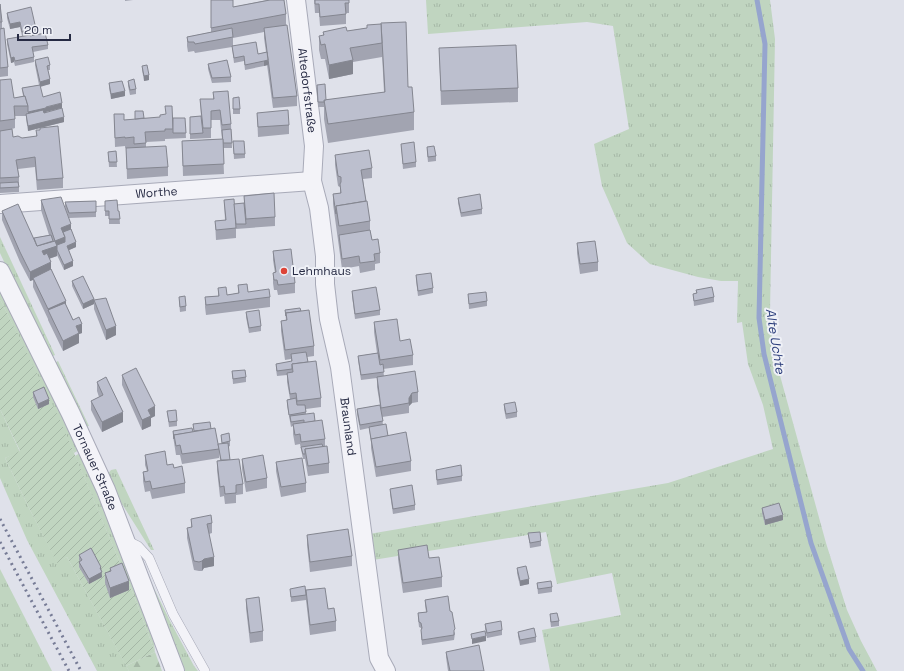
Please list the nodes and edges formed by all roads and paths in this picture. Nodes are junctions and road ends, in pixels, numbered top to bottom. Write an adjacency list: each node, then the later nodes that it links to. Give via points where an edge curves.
1 (296, 0): 2 (street, Altedorfstraße, via 314,146)
2 (312, 181): 3 (street, Worthe); 8 (street, Braunland, via 319,208 329,319 340,367 379,658)
3 (0, 204)
4 (0, 271): 5 (street, Tornauer Straße, via 71,414)
5 (125, 539): 6 (street, Tornauer Straße); 7 (lane, via 138,546 149,558 173,614)
6 (175, 671)
7 (205, 671)
8 (386, 671)

